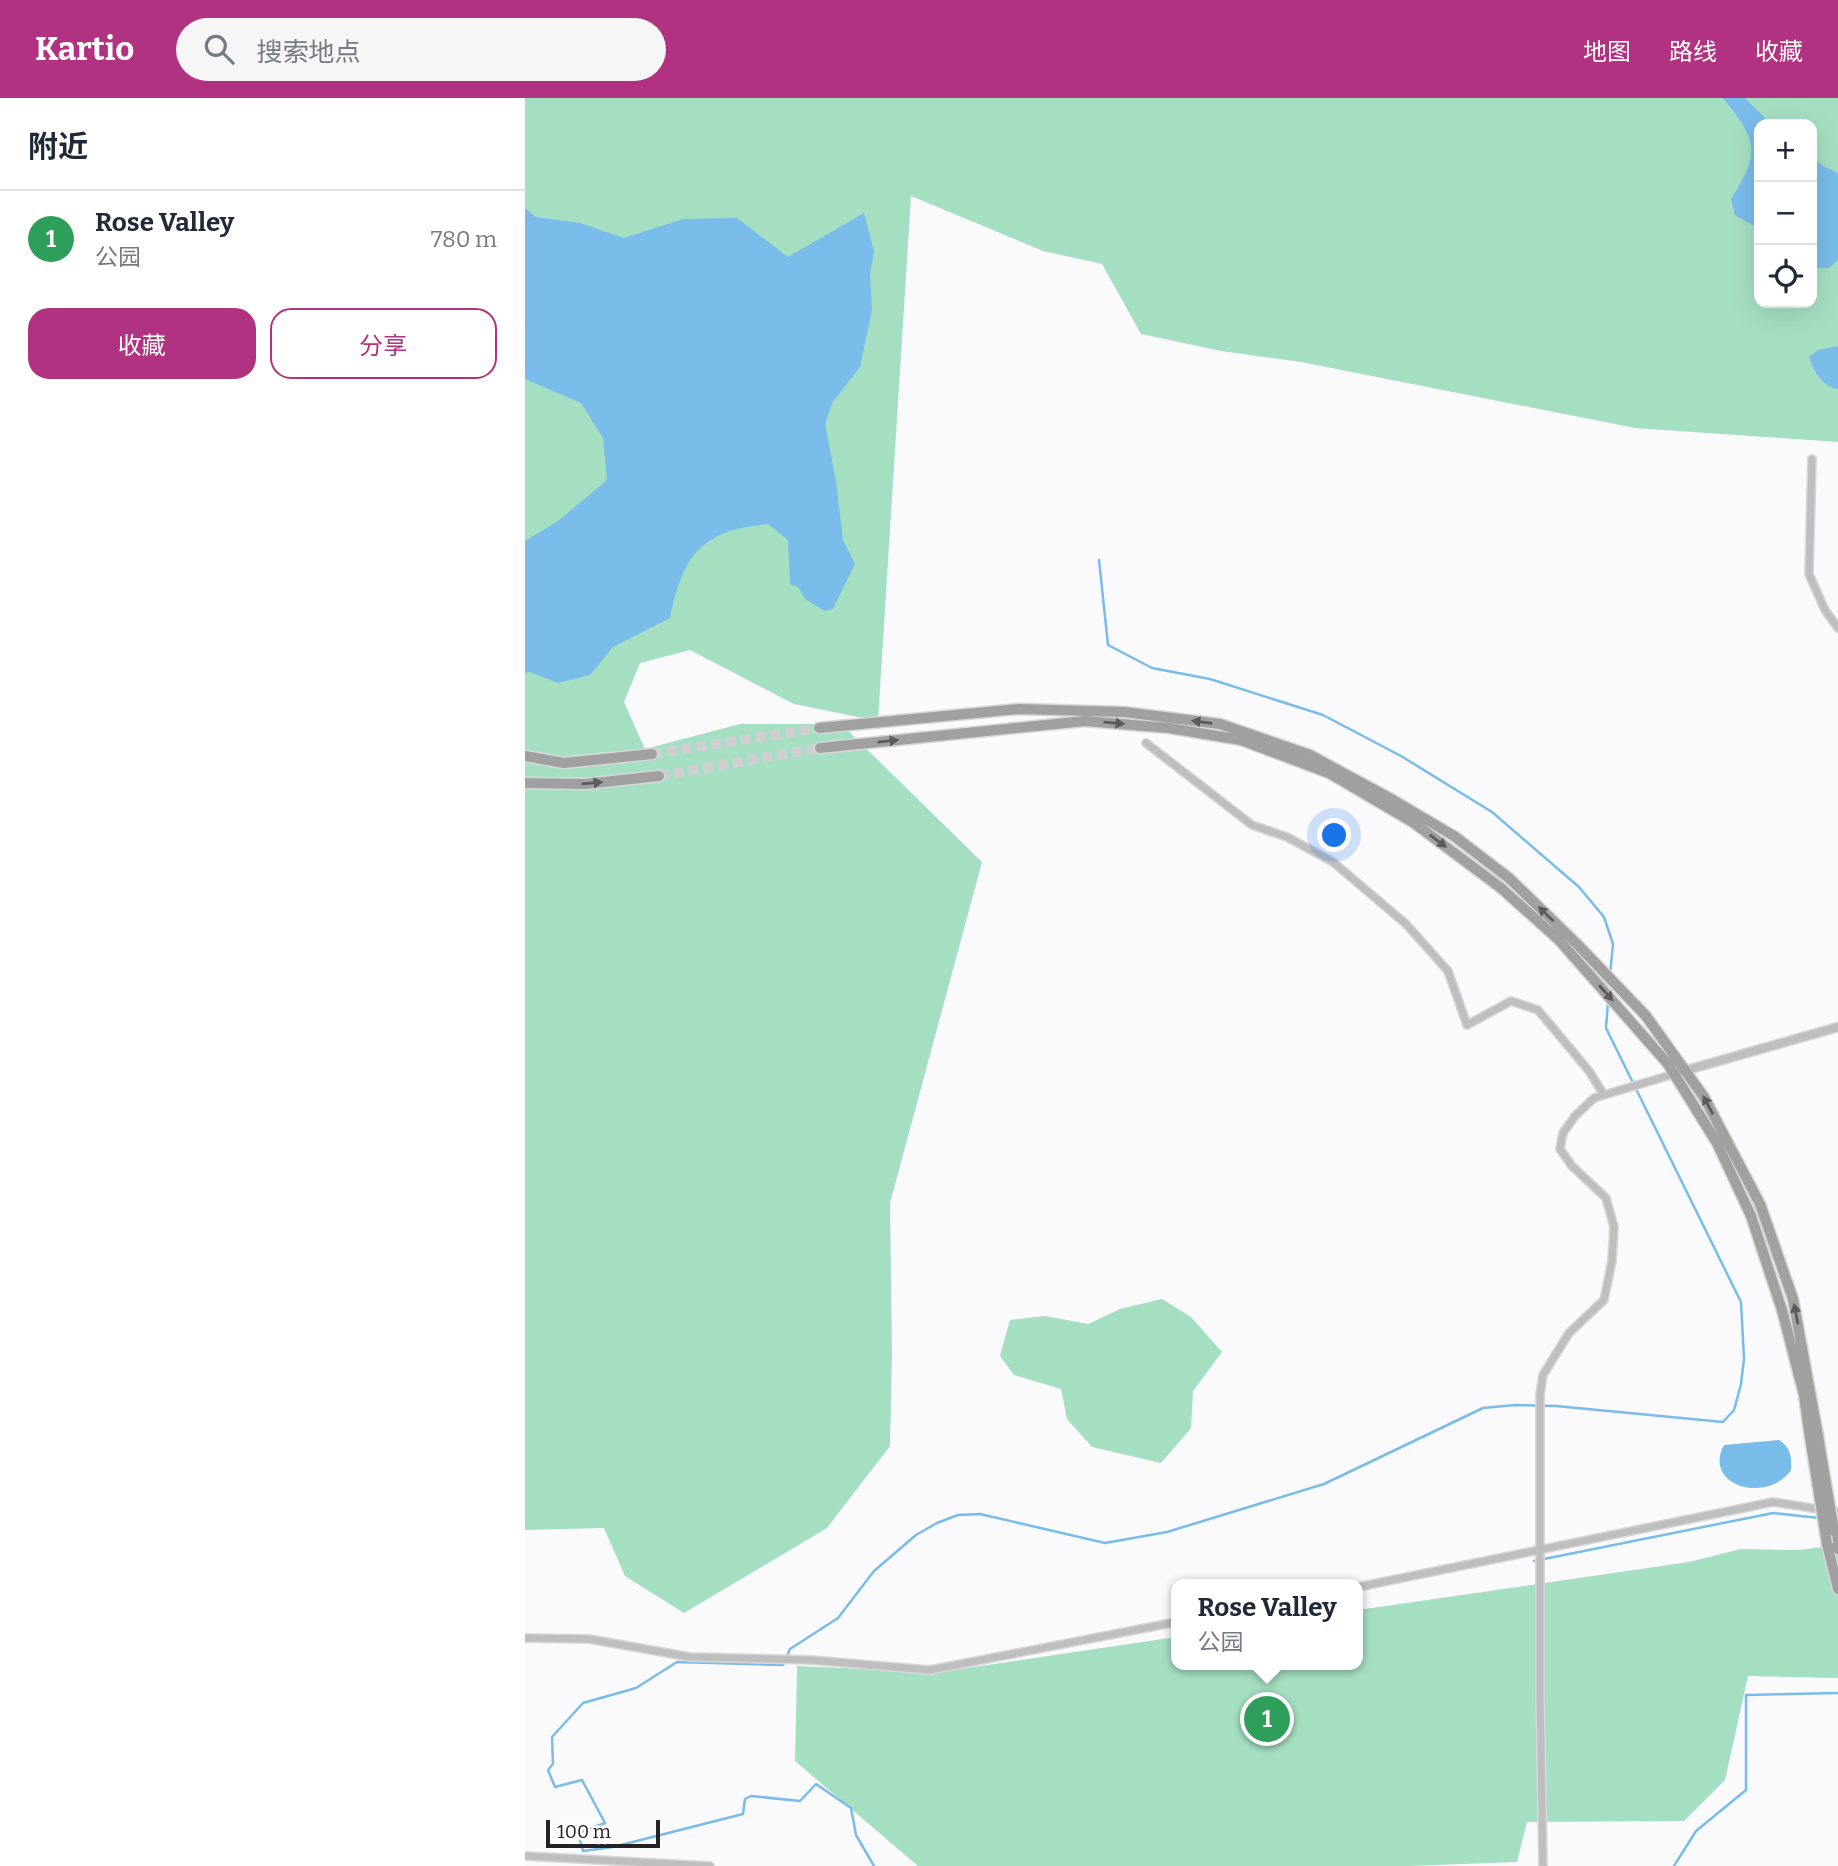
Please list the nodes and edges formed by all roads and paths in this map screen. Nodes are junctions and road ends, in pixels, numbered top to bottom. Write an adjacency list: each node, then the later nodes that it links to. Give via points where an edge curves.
1 (1812, 459): 2 (street, via 1809,574)
2 (1838, 628)
3 (819, 728): 10 (main road, one-way to 3, via 1433,824 1310,755 1220,724 1124,712 1019,709)
4 (1146, 743): 17 (street, via 1252,825 1287,837 1333,862 1406,924 1448,971 1468,1025 1511,1002 1538,1010)
5 (820, 748): 11 (main road, one-way to 11, via 1085,721 1241,740 1329,773 1414,822)
6 (652, 754): 7 (main road, via 564,763)
7 (525, 756)
8 (659, 776): 9 (main road, one-way to 8, via 585,784)
9 (525, 783)
10 (1488, 862): 11 (main road, via 1497,876); 12 (main road)
11 (1482, 874): 13 (main road)
12 (1524, 893): 13 (main road, via 1513,888); 15 (main road, one-way to 12, via 1646,1016)
13 (1515, 901): 18 (main road, one-way to 18, via 1559,940 1668,1064 1717,1143 1751,1216 1782,1310)
14 (1838, 1027): 15 (street)
15 (1686, 1070): 16 (street); 18 (main road, one-way to 15, via 1793,1299 1759,1204)
16 (1674, 1074): 17 (street)
17 (1604, 1095): 21 (street, via 1575,1116 1563,1133 1560,1149 1606,1198 1614,1227 1604,1300 1569,1333 1543,1375)
18 (1813, 1430): 20 (main road, bridge); 23 (main road, bridge, via 1827,1544)
19 (1838, 1512): 21 (street, via 1773,1502)
20 (1838, 1549)
21 (1542, 1551): 22 (street); 28 (street)
22 (1363, 1586)
23 (1838, 1589)
24 (1171, 1623): 25 (street, via 930,1670 811,1660 690,1657 589,1639)
25 (525, 1638)
26 (525, 1856): 27 (street)
27 (710, 1866)
28 (1543, 1866)

